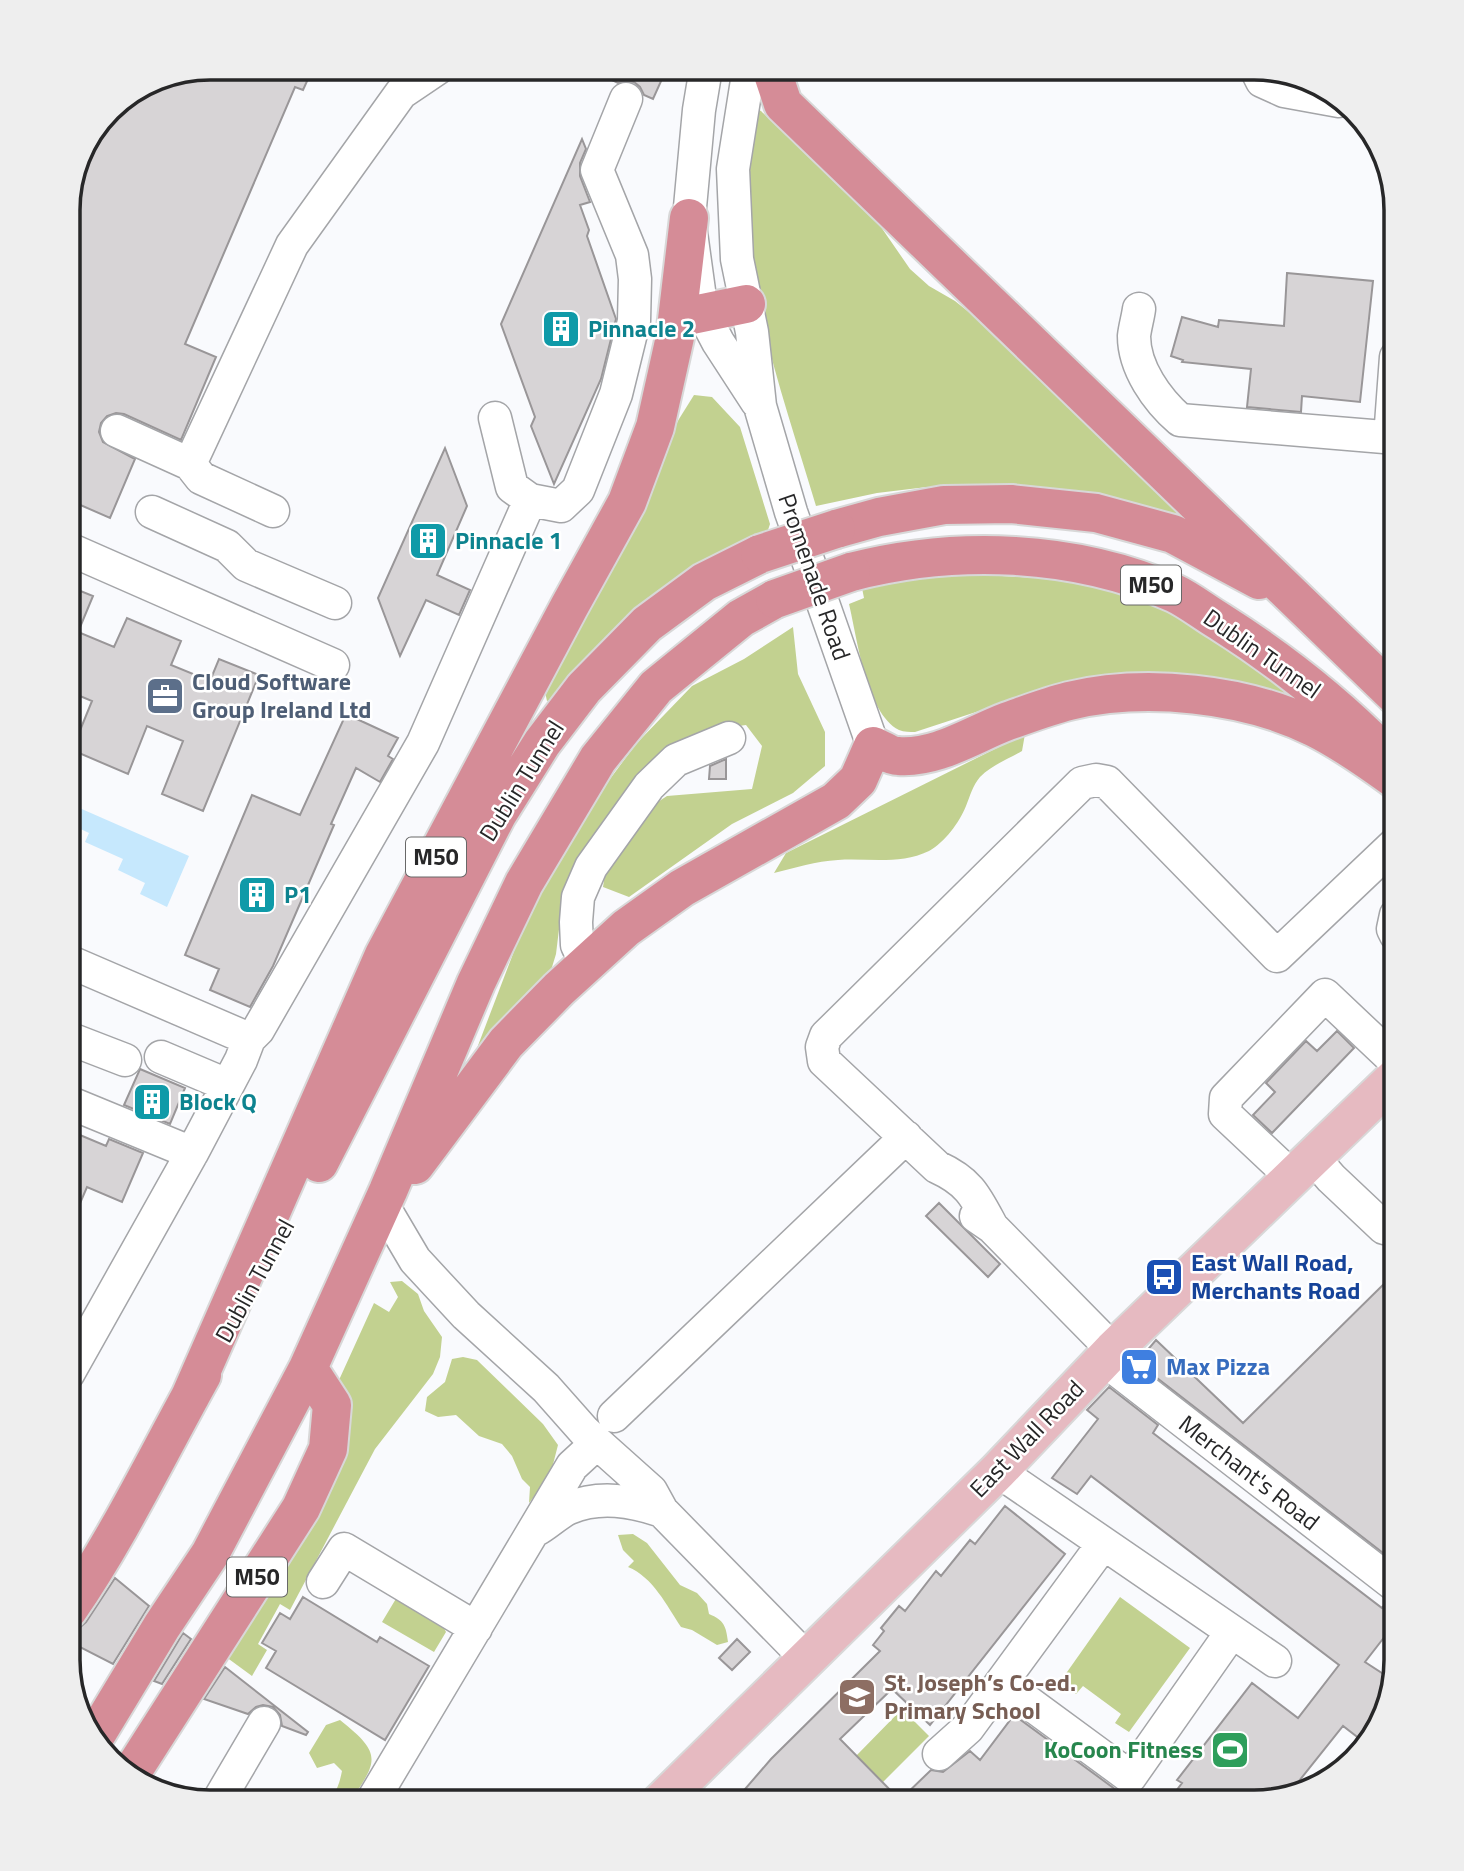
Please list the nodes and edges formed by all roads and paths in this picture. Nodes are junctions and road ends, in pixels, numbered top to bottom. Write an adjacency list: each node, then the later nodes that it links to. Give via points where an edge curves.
1 (419, 81): 16 (street, via 401,93 292,246)
2 (704, 81): 8 (street)
3 (747, 81): 9 (street, Promenade Road, via 733,169 737,260)
4 (775, 81): 24 (highway, via 783,104)
5 (1262, 81): 6 (street)
6 (1317, 98)
7 (626, 99): 18 (street, via 597,170 632,255 634,321 616,394 578,490 561,506)
8 (689, 218): 11 (highway, M50)
9 (746, 304): 11 (highway); 12 (street, Promenade Road)
10 (1139, 309): 15 (street, via 1136,351 1162,404 1180,420)
11 (691, 316): 12 (street, Promenade Road, via 718,342); 50 (highway, M50, via 676,337 654,427 627,502 384,955)
12 (760, 406): 28 (street, Promenade Road, via 791,512)
13 (495, 418): 18 (street, via 512,487)
14 (117, 431): 16 (street)
15 (1383, 437)
16 (190, 464): 17 (street, via 201,478)
17 (219, 486): 19 (street); 21 (street)
18 (530, 500): 34 (street, via 424,743)
19 (273, 511)
20 (152, 512): 21 (street)
21 (198, 533): 23 (street, via 227,546 246,565)
22 (81, 555): 25 (street)
23 (335, 603)
24 (1332, 632): 26 (highway); 50 (highway, Dublin Tunnel / M50, bridge, via 1256,578 1173,534 1096,513 1011,504 944,505 879,517 760,554 704,582 647,624 584,688 542,743 497,815 283,1231)
25 (333, 665)
26 (1383, 682)
27 (729, 738): 32 (street, via 676,760 649,786 591,867 578,897 576,922 577,945)
28 (873, 746): 30 (highway, via 895,757 933,753 1070,701 1185,693 1222,698 1314,728); 32 (highway, M50, via 858,779 836,801 682,888)
29 (1383, 751): 45 (highway, Dublin Tunnel / M50, bridge, via 1293,671 1176,594 1101,568 1013,556 938,558 877,565 775,599 741,618 656,687 598,759 524,883 476,983)
30 (1383, 770)
31 (1383, 856): 42 (street, Merchant's Road, via 1277,956 1107,782 1082,783 826,1036 824,1061)
32 (586, 964): 45 (highway, M50, via 506,1043)
33 (80, 966): 34 (street)
34 (249, 1039): 39 (street)
35 (80, 1043): 38 (street)
36 (1383, 1050): 44 (street, via 1325,995 1226,1098 1225,1114)
37 (161, 1058): 39 (street)
38 (125, 1060)
39 (227, 1085): 43 (street)
40 (1383, 1090): 44 (main road, East Wall Road)
41 (80, 1107): 43 (street)
42 (906, 1137): 48 (street, Merchant's Road, via 937,1167 945,1191 992,1227); 51 (street)
43 (192, 1153): 47 (street)
44 (1303, 1167): 46 (street, via 1331,1178); 48 (main road, East Wall Road)
45 (385, 1198): 49 (highway, Dublin Tunnel / M50); 52 (street, via 415,1260)
46 (1383, 1227)
47 (80, 1333)
48 (1108, 1355): 53 (main road, East Wall Road); 57 (street, Merchant's Road)
49 (308, 1368): 66 (highway, Dublin Tunnel / M50, via 210,1554); 68 (highway, M50, via 332,1405 328,1449 301,1508)
50 (190, 1397): 59 (highway, Dublin Tunnel / M50)
51 (614, 1416)
52 (597, 1443): 54 (street, via 651,1492); 55 (street, via 572,1466)
53 (998, 1471): 56 (street); 62 (main road, East Wall Road)
54 (662, 1511): 55 (street, via 613,1499 569,1508); 62 (street)
55 (532, 1533): 60 (street)
56 (1103, 1544): 61 (street); 64 (street)
57 (1383, 1576)
58 (323, 1583): 60 (street, via 344,1549)
59 (80, 1592)
60 (476, 1629): 70 (street)
61 (1231, 1633): 63 (street); 64 (street, via 1130,1777)
62 (806, 1658): 71 (main road, East Wall Road)
63 (1275, 1661)
64 (1002, 1683): 67 (street, via 968,1728)
65 (264, 1723): 69 (street)
66 (100, 1729)
67 (939, 1754)
68 (135, 1767)
69 (233, 1790)
70 (379, 1790)
71 (673, 1790)

